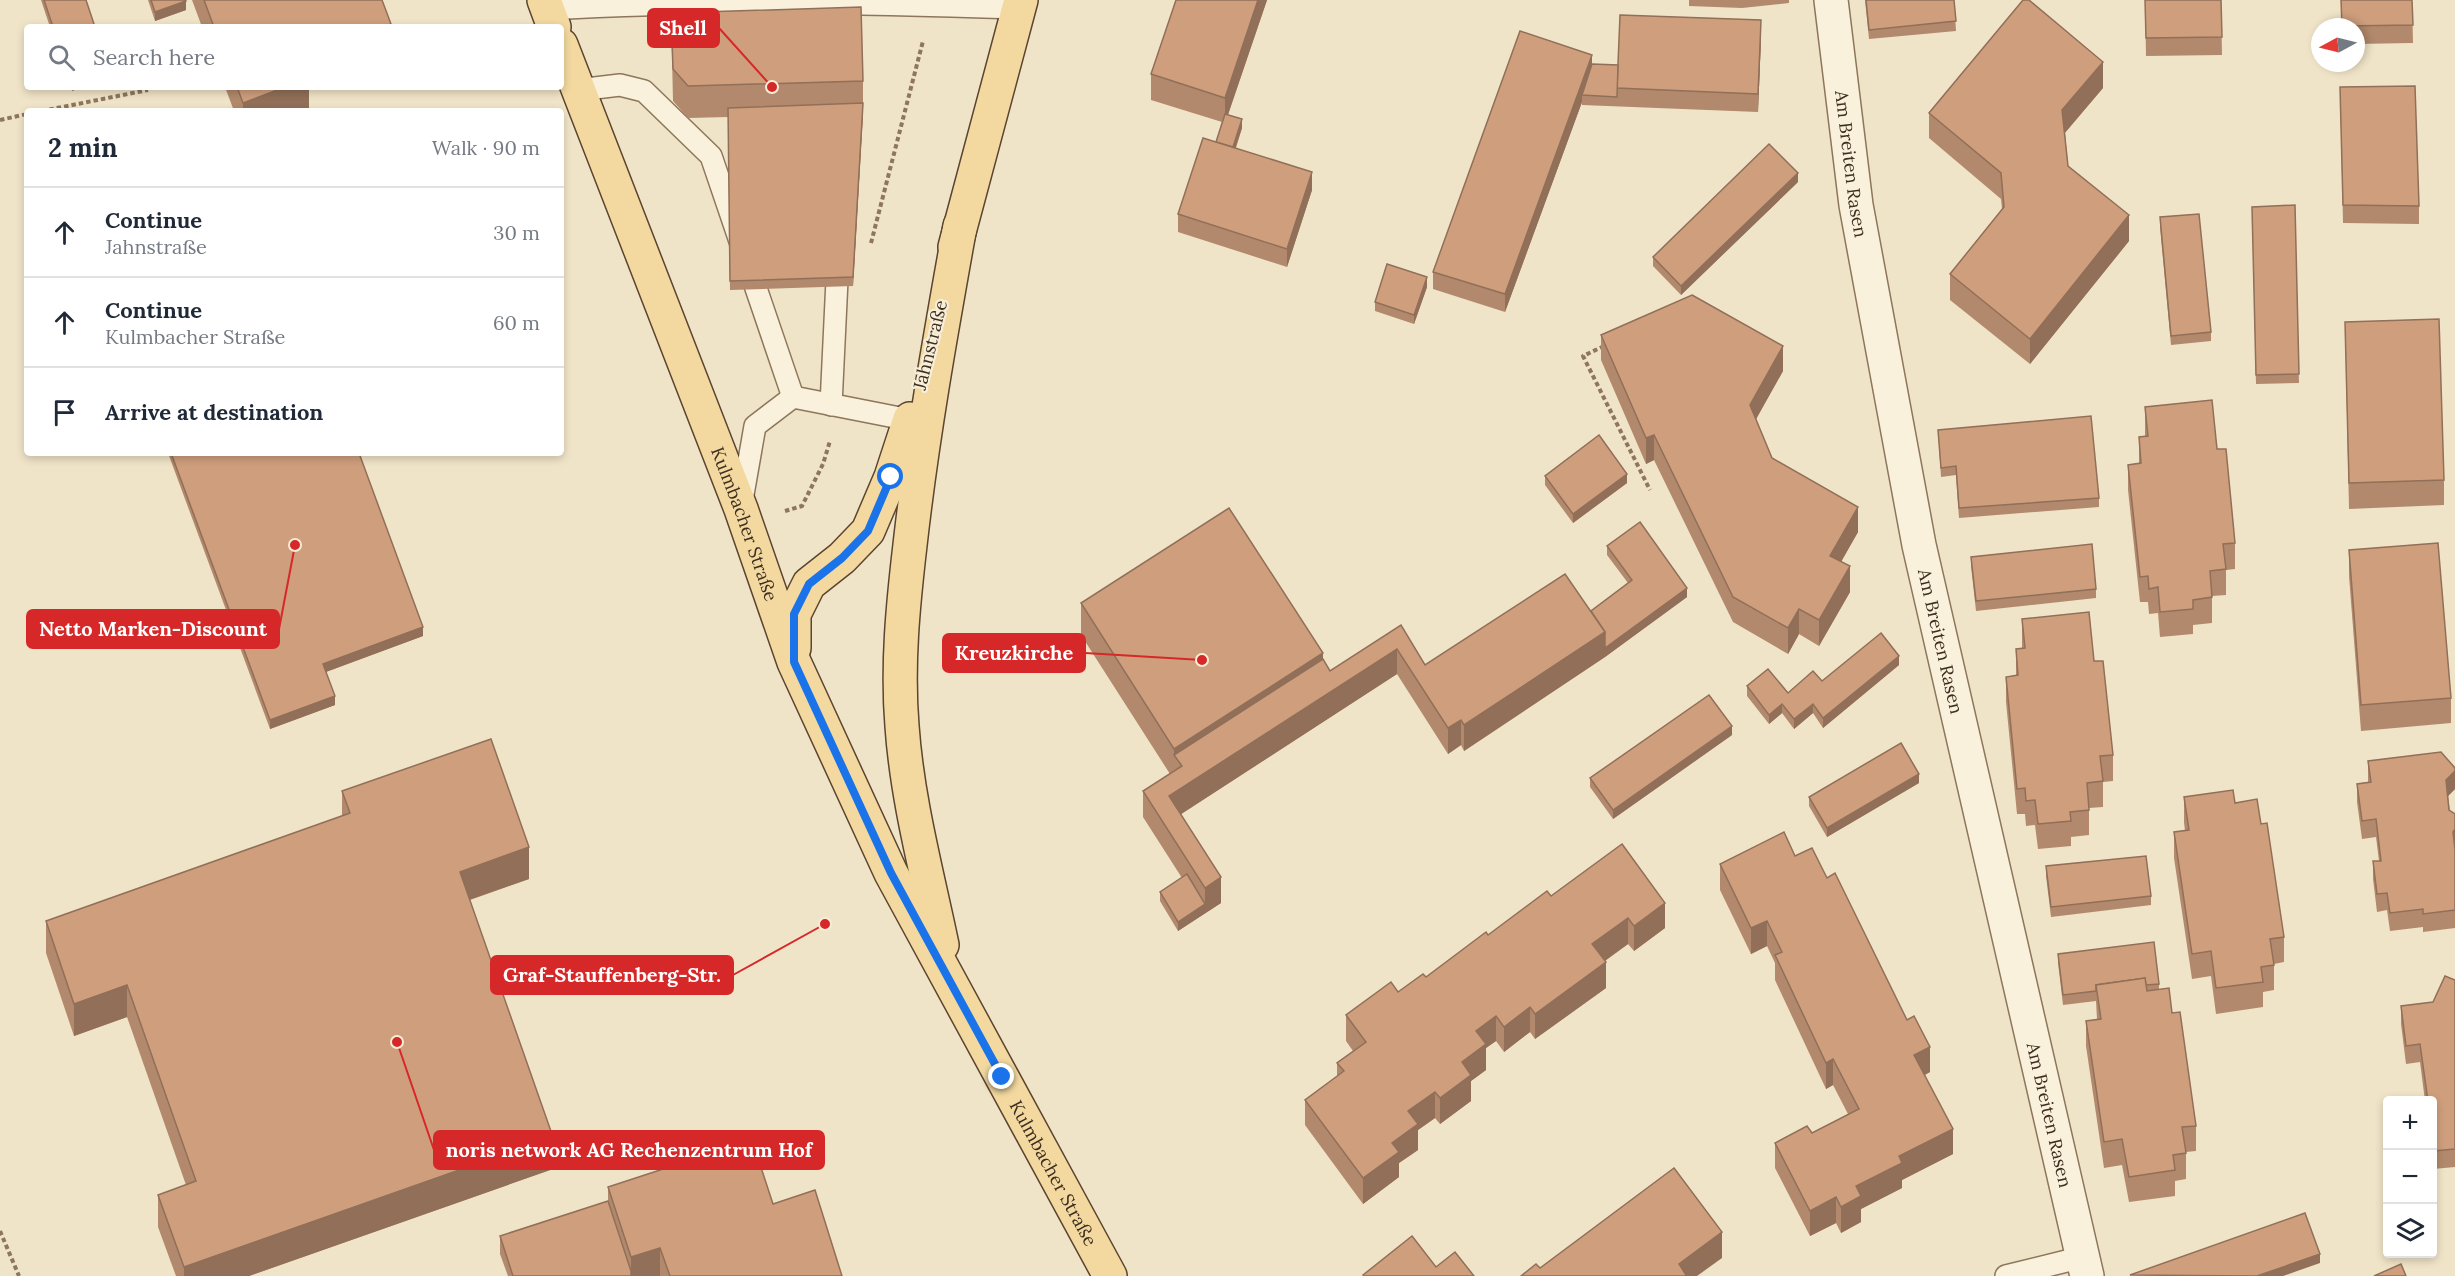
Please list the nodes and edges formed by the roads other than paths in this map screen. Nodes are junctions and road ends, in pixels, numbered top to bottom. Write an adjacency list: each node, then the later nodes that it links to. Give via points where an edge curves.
1 (1831, 0): 16 (street, Am Breiten Rasen, via 1856,205 1919,545)
2 (1020, 4): 3 (lane, via 674,0); 8 (main road, Jahnstraße)
3 (548, 12)
4 (564, 53): 5 (main road, Kulmbacher Straße)
5 (578, 90): 6 (lane, via 620,86 644,91); 13 (main road, Kulmbacher Straße)
6 (711, 156): 7 (lane); 10 (lane)
7 (733, 156)
8 (960, 226): 12 (main road, Jahnstraße); 15 (main road, via 917,478 901,627 905,762)
9 (839, 241): 11 (lane)
10 (793, 398): 11 (lane); 13 (lane, via 755,426)
11 (831, 405): 12 (lane)
12 (910, 420): 14 (main road, Jahnstraße, via 868,531 809,584 794,614)
13 (741, 509): 14 (main road, Kulmbacher Straße)
14 (794, 662): 15 (main road, Kulmbacher Straße, via 891,873)
15 (948, 978): 17 (main road, Kulmbacher Straße)
16 (2085, 1266): 18 (lane)
17 (1110, 1276)
18 (2006, 1276)

